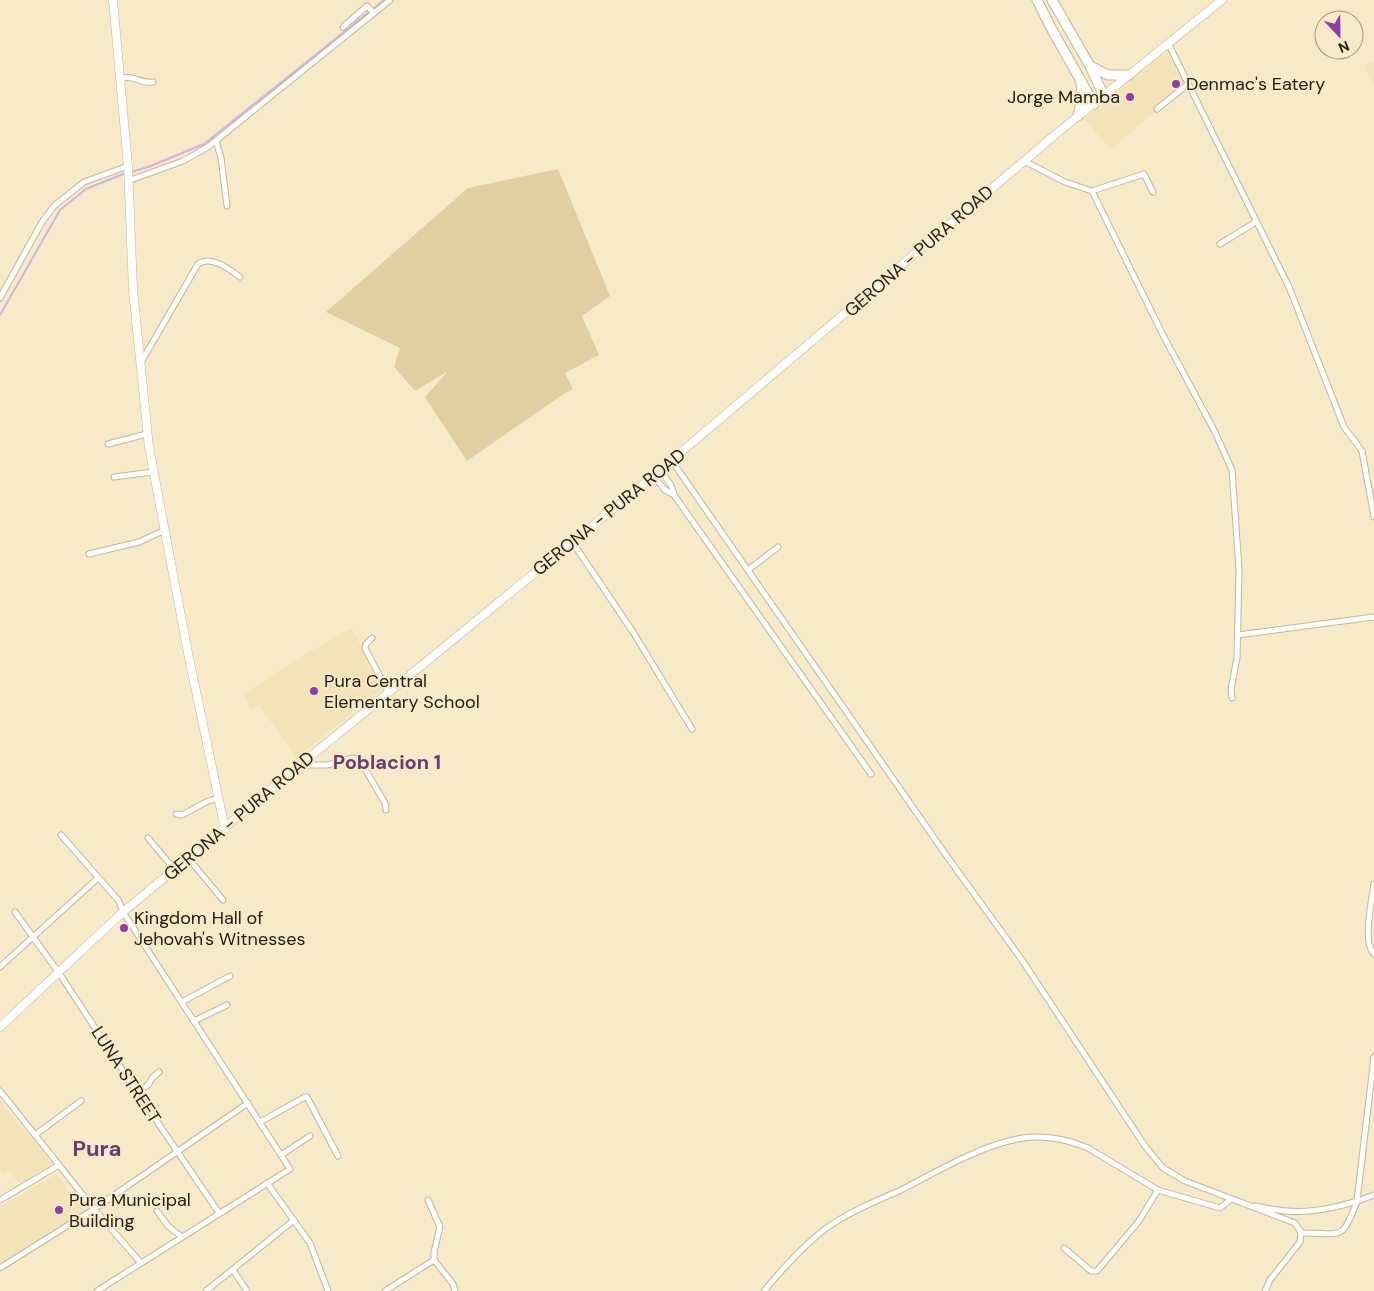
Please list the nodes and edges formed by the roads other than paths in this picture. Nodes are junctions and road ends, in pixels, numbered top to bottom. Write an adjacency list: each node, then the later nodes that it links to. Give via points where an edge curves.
1 (113, 0): 13 (main road)
2 (390, 0): 7 (street)
3 (1037, 0): 14 (highway)
4 (1052, 0): 8 (highway)
5 (1059, 0): 8 (highway)
6 (1222, 0): 10 (main road, GERONA - PURA ROAD)
7 (372, 11): 9 (street, via 367,6); 21 (street)
8 (1061, 15): 11 (highway)
9 (343, 27)
10 (1168, 43): 12 (main road, GERONA - PURA ROAD); 16 (street)
11 (1090, 66): 12 (highway, via 1108,75); 17 (highway)
12 (1129, 74): 17 (main road, GERONA - PURA ROAD)
13 (120, 79): 15 (street, via 130,77 144,83); 23 (main road)
14 (1080, 79): 18 (highway); 20 (highway, via 1082,97)
15 (153, 82)
16 (1188, 85): 19 (street); 28 (street)
17 (1104, 96): 18 (main road, GERONA - PURA ROAD)
18 (1094, 104): 20 (main road, GERONA - PURA ROAD)
19 (1157, 109)
20 (1078, 116): 22 (main road, GERONA - PURA ROAD)
21 (216, 141): 24 (street, via 183,161); 27 (street)
22 (1024, 161): 25 (street, via 1065,182); 35 (main road, GERONA - PURA ROAD)
23 (128, 166): 24 (main road); 31 (street, via 84,182 54,206)
24 (128, 181): 32 (main road)
25 (1092, 190): 26 (street, via 1144,174); 48 (street, via 1232,470 1239,569)
26 (1153, 192)
27 (227, 206)
28 (1256, 222): 29 (street); 41 (street, via 1289,287 1344,427 1362,451)
29 (1220, 244)
30 (240, 277): 32 (street, via 215,262 202,261 198,264)
31 (0, 298)
32 (140, 365): 33 (main road)
33 (147, 434): 34 (street); 37 (main road)
34 (108, 444)
35 (672, 461): 36 (main road, GERONA - PURA ROAD); 46 (street)
36 (660, 470): 38 (main road, GERONA - PURA ROAD); 40 (street, via 671,484)
37 (153, 472): 39 (street); 42 (main road)
38 (653, 476): 40 (street); 43 (main road, GERONA - PURA ROAD)
39 (114, 477)
40 (674, 495): 54 (street)
41 (1374, 517)
42 (165, 530): 45 (street, via 139,542); 55 (main road)
43 (572, 543): 50 (main road, GERONA - PURA ROAD); 52 (street, via 633,632)
44 (778, 547): 46 (street)
45 (88, 554)
46 (748, 570): 93 (street, via 1022,960 1145,1146 1163,1168 1185,1181)
47 (1374, 617): 48 (street)
48 (1238, 635): 51 (street)
49 (372, 638): 50 (street, via 365,648)
50 (388, 692): 53 (main road, GERONA - PURA ROAD)
51 (1232, 698)
52 (692, 729)
53 (300, 765): 56 (street, via 358,760 385,803); 58 (main road, GERONA - PURA ROAD)
54 (871, 774)
55 (218, 798): 57 (street, via 182,815); 58 (main road)
56 (386, 810)
57 (176, 814)
58 (225, 829): 61 (main road, GERONA - PURA ROAD)
59 (61, 835): 63 (street)
60 (148, 838): 62 (street)
61 (189, 859): 62 (main road, GERONA - PURA ROAD); 65 (street)
62 (175, 870): 67 (main road, GERONA - PURA ROAD)
63 (98, 878): 67 (street, via 119,901); 68 (street)
64 (1374, 884): 69 (street, via 1368,937 1369,949)
65 (223, 900)
66 (15, 912): 68 (street, LUNA STREET)
67 (123, 912): 71 (main road, GERONA - PURA ROAD); 73 (street)
68 (34, 936): 70 (street); 71 (street, LUNA STREET)
69 (1374, 954)
70 (0, 967)
71 (59, 973): 76 (main road, GERONA - PURA ROAD); 80 (street, LUNA STREET)
72 (230, 976): 73 (street)
73 (182, 1002): 75 (street)
74 (227, 1005): 75 (street)
75 (194, 1021): 82 (street)
76 (0, 1027)
77 (1374, 1060): 96 (street)
78 (159, 1072): 80 (street)
79 (0, 1091): 84 (street)
80 (137, 1092): 86 (street, LUNA STREET)
81 (81, 1101): 84 (street)
82 (248, 1103): 83 (street); 86 (street)
83 (260, 1122): 87 (street); 88 (street, via 307,1097)
84 (35, 1135): 89 (street)
85 (310, 1136): 87 (street)
86 (177, 1152): 98 (street); 100 (street, LUNA STREET)
87 (281, 1155): 90 (street, via 290,1169)
88 (338, 1156)
89 (58, 1164): 94 (street); 98 (street)
90 (268, 1183): 100 (street); 101 (street)
91 (1158, 1190): 93 (street, via 1220,1208); 104 (street, via 1139,1221 1097,1271 1092,1271); 115 (street, via 1088,1148 1036,1137 1018,1138 961,1160 841,1219 810,1241)
92 (1374, 1195): 96 (street)
93 (1231, 1199): 97 (street)
94 (0, 1200)
95 (428, 1200): 105 (street, via 440,1226)
96 (1357, 1201): 97 (street, via 1304,1211); 102 (street, via 1343,1231 1335,1235)
97 (1246, 1205): 102 (street, via 1295,1223)
98 (94, 1209): 106 (street); 107 (street)
99 (156, 1211): 103 (street)
100 (219, 1213): 103 (street)
101 (294, 1220): 108 (street); 112 (street, via 310,1244)
102 (1301, 1233): 116 (street, via 1300,1242)
103 (182, 1237): 106 (street)
104 (1064, 1248)
105 (434, 1260): 113 (street); 114 (street)
106 (141, 1263): 109 (street)
107 (0, 1268)
108 (233, 1270): 110 (street); 111 (street)
109 (97, 1291)
110 (206, 1291)
111 (247, 1291)
112 (328, 1291)
113 (385, 1291)
114 (456, 1291)
115 (764, 1291)
116 (1265, 1291)

